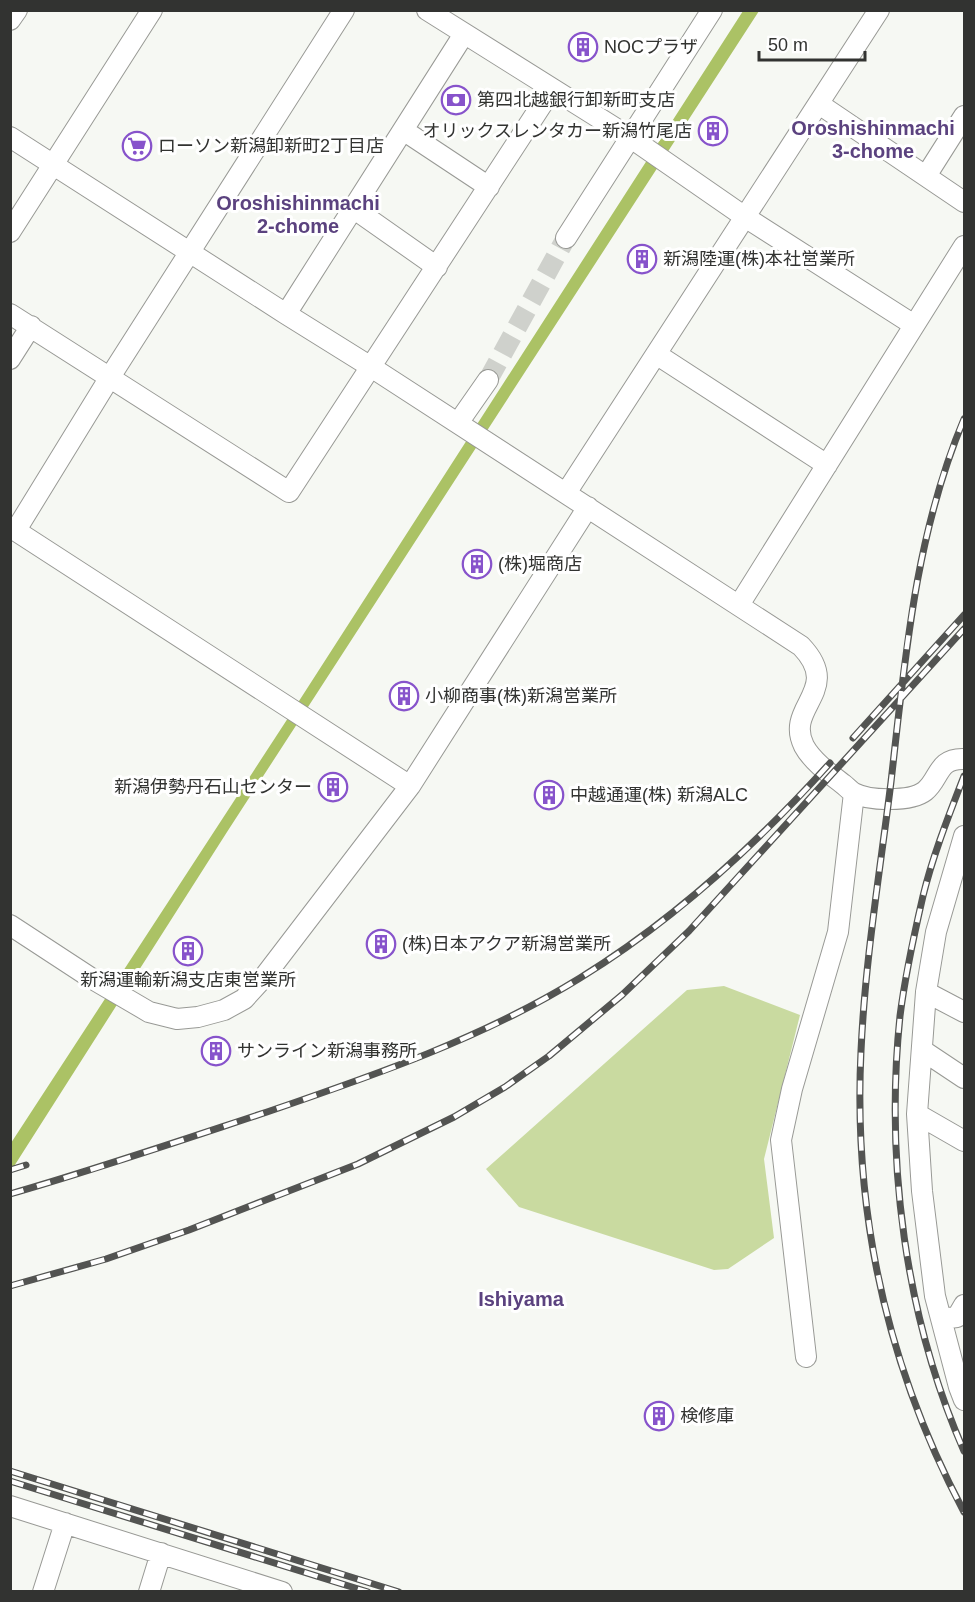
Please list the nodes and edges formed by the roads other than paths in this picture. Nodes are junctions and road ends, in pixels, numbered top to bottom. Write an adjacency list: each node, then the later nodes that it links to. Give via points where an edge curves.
1 (16, 10): 7 (street)
2 (152, 10): 15 (street)
3 (344, 10): 24 (street)
4 (427, 10): 8 (street)
5 (712, 10): 14 (street)
6 (879, 10): 10 (street)
7 (10, 20)
8 (464, 34): 9 (street); 12 (street)
9 (552, 89): 14 (street); 17 (street)
10 (819, 104): 16 (street); 20 (street)
11 (964, 116): 16 (street)
12 (403, 130): 17 (street); 19 (street)
13 (10, 137): 15 (street)
14 (631, 138): 20 (street); 22 (street)
15 (53, 166): 21 (street); 24 (street)
16 (926, 176): 18 (street)
17 (489, 187): 25 (street)
18 (964, 202)
19 (353, 208): 25 (street); 27 (street)
20 (745, 217): 28 (street); 30 (street)
21 (10, 232)
22 (566, 238)
23 (964, 246): 28 (street)
24 (191, 252): 27 (street); 33 (street)
25 (437, 267): 32 (street)
26 (10, 314): 29 (street)
27 (286, 314): 32 (street)
28 (914, 325): 36 (street)
29 (31, 326): 31 (street); 33 (street)
30 (656, 354): 36 (street); 37 (street)
31 (10, 359)
32 (371, 367): 33 (street, via 289,492); 35 (street)
33 (110, 377): 39 (street)
34 (488, 380): 35 (street)
35 (458, 423): 37 (street)
36 (826, 465): 40 (street)
37 (566, 493): 38 (street)
38 (588, 507): 40 (street); 42 (street)
39 (13, 528): 42 (street)
40 (738, 605): 43 (street, via 811,656 817,684 802,716 804,746)
41 (964, 759): 43 (street, via 944,765 926,791 914,798)
42 (410, 786): 45 (street, via 264,977 244,999 224,1010 177,1019 148,1012)
43 (854, 794): 54 (street, via 838,932 781,1140)
44 (964, 836): 46 (street, via 936,932)
45 (10, 925)
46 (926, 992): 47 (street); 48 (street)
47 (964, 1012)
48 (922, 1050): 49 (street); 50 (street)
49 (964, 1078)
50 (917, 1113): 51 (street); 53 (street, via 922,1191)
51 (964, 1141)
52 (964, 1305): 53 (street, via 957,1317)
53 (940, 1319): 55 (street)
54 (806, 1357)
55 (964, 1400)
56 (10, 1506): 57 (street)
57 (65, 1523): 58 (street); 60 (street)
58 (161, 1553): 59 (street); 61 (street)
59 (270, 1590)
60 (43, 1592)
61 (149, 1592)

